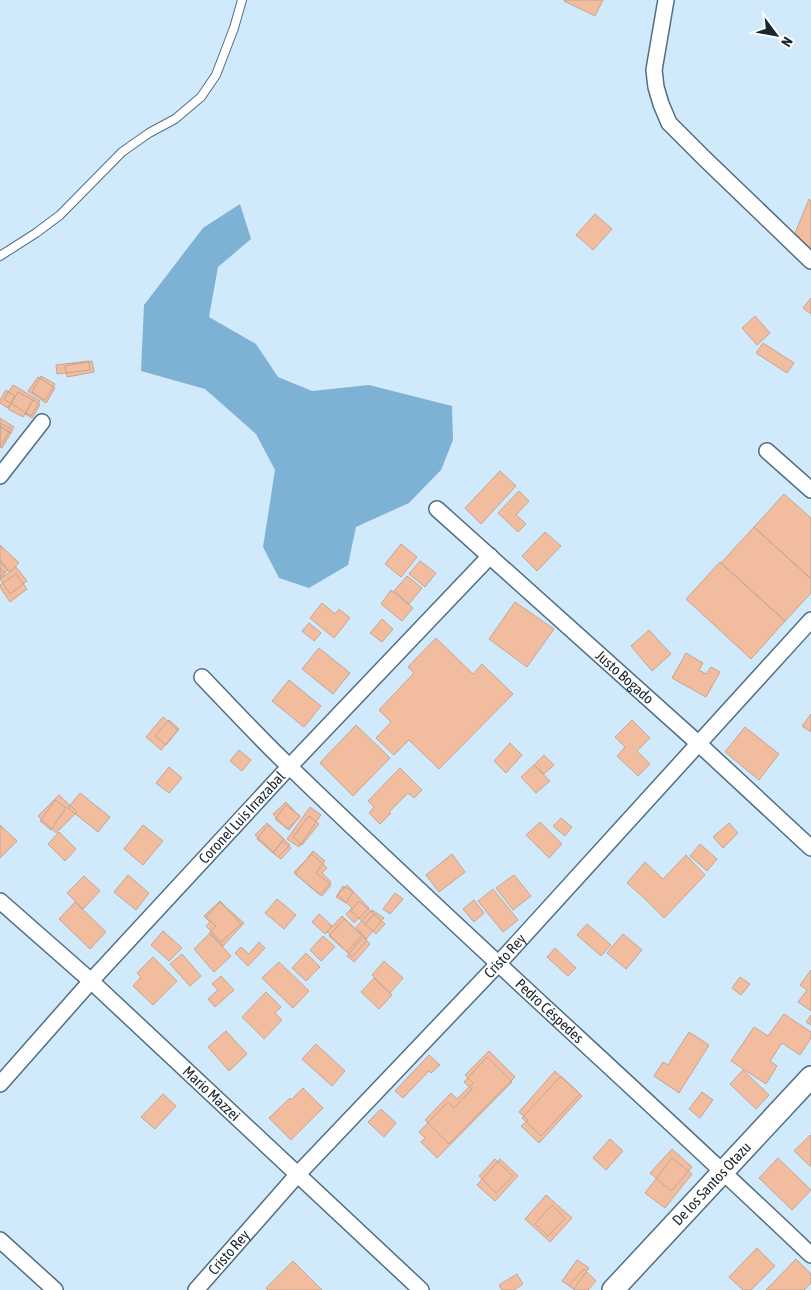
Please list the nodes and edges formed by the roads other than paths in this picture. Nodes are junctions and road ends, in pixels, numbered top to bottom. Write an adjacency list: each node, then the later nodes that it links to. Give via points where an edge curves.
1 (242, 0): 3 (lane, via 216,75 201,96 175,119 122,152 60,215)
2 (666, 0): 4 (street, via 654,70 656,87 669,123)
3 (0, 256)
4 (811, 261)
5 (42, 422): 7 (street)
6 (767, 451): 8 (street)
7 (1, 471)
8 (811, 490)
9 (436, 509): 10 (street, Justo Bogado)
10 (490, 556): 13 (street, Justo Bogado); 14 (street, Coronel Luis Irrazabal)
11 (811, 620): 13 (street, Cristo Rey)
12 (202, 677): 14 (street, Pedro Céspedes)
13 (699, 744): 15 (street, Justo Bogado); 17 (street, Cristo Rey)
14 (289, 767): 17 (street, Pedro Céspedes); 18 (street, Coronel Luis Irrazabal)
15 (811, 848)
16 (0, 901): 18 (street, Mario Mazzei)
17 (498, 964): 21 (street, Pedro Céspedes); 22 (street, Cristo Rey)
18 (91, 981): 20 (street, Coronel Luis Irrazabal); 22 (street, Mario Mazzei)
19 (811, 1077): 21 (street, De los Santos Otazu)
20 (0, 1084)
21 (723, 1171): 24 (street, Pedro Céspedes); 28 (street, De los Santos Otazu)
22 (298, 1174): 26 (street, Cristo Rey); 27 (street, Mario Mazzei)
23 (0, 1240): 25 (street)
24 (811, 1255)
25 (55, 1290)
26 (196, 1290)
27 (421, 1290)
28 (613, 1290)

